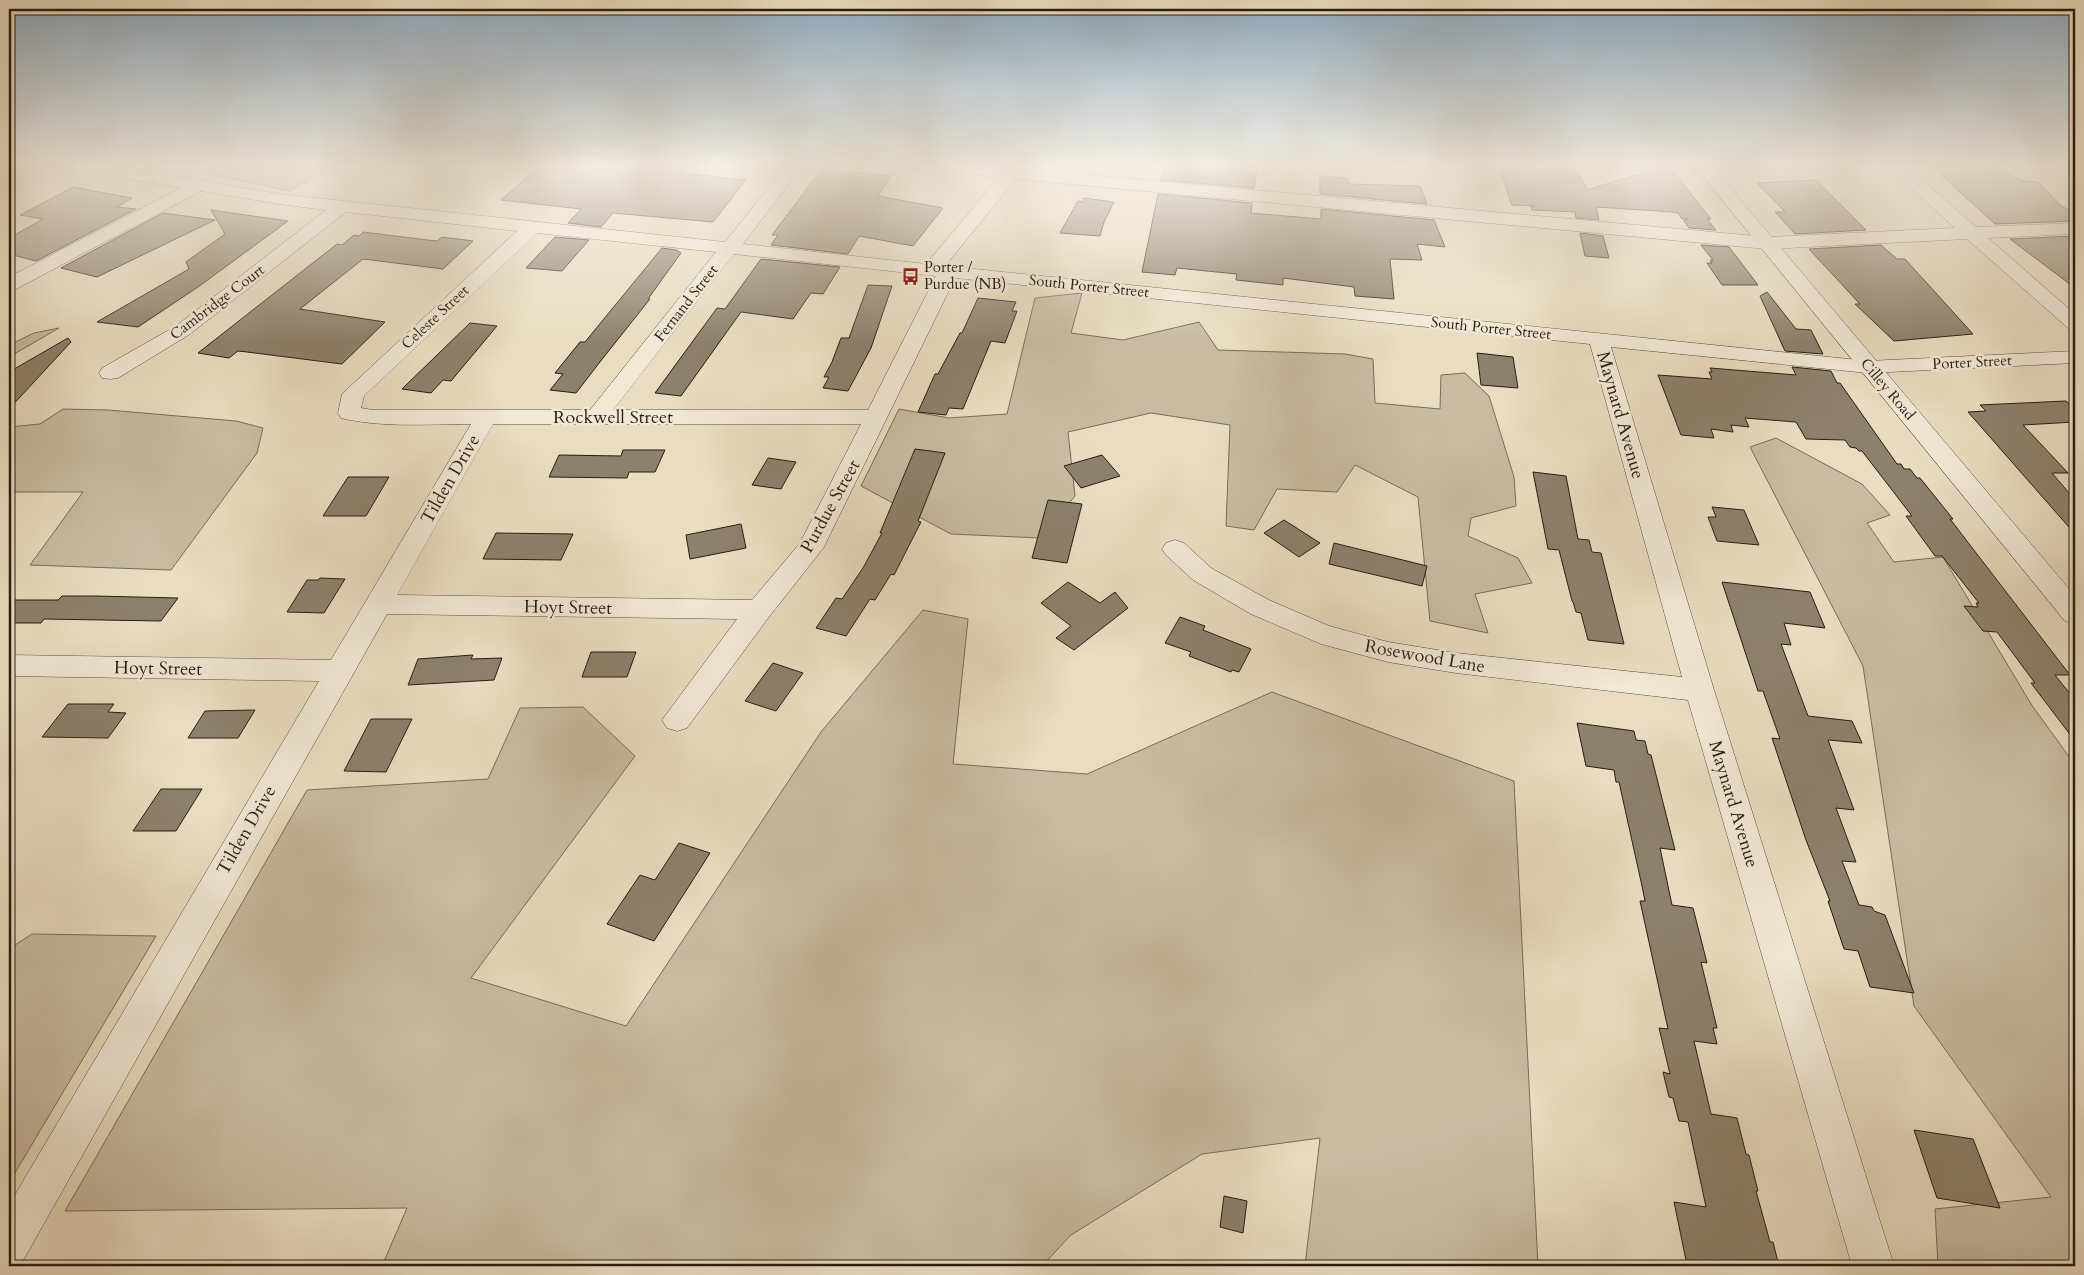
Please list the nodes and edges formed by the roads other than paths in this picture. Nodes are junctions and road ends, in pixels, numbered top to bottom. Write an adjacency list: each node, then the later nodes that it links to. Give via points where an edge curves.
1 (126, 224): 15 (street)
2 (320, 224): 20 (street, Cambridge Court, via 184,330)
3 (500, 224): 9 (street, South Porter Street)
4 (749, 224): 13 (street, Fernand Street)
5 (975, 224): 14 (street, Purdue Street)
6 (1569, 224): 12 (street)
7 (1751, 224): 12 (street, Cilley Road)
8 (1960, 224): 11 (street)
9 (532, 227): 13 (street, South Porter Street); 21 (street, Celeste Street, via 353,394)
10 (2075, 228): 11 (street)
11 (1972, 234): 12 (street); 16 (street)
12 (1767, 243): 19 (street, Cilley Road)
13 (729, 249): 14 (street, South Porter Street); 23 (street, Fernand Street)
14 (940, 271): 17 (street, South Porter Street); 24 (street, Purdue Street)
15 (9, 285)
16 (2075, 324)
17 (1599, 340): 19 (street, South Porter Street); 31 (street, Maynard Avenue)
18 (2075, 357): 19 (street, Porter Street)
19 (1868, 366): 28 (street, Cilley Road)
20 (110, 373)
21 (349, 413): 22 (street, Rockwell Street, via 373,418)
22 (486, 417): 23 (street, Rockwell Street); 26 (street, Tilden Drive)
23 (596, 417): 24 (street, Rockwell Street)
24 (877, 417): 27 (street, Purdue Street, via 811,547)
25 (1175, 549): 31 (street, Rosewood Lane, via 1202,574 1260,607 1331,637 1388,652 1456,663)
26 (377, 604): 27 (street, Hoyt Street); 30 (street, Tilden Drive)
27 (759, 610): 32 (street, Purdue Street)
28 (2075, 614)
29 (9, 665): 30 (street, Hoyt Street)
30 (338, 671): 33 (street, Tilden Drive)
31 (1700, 690): 34 (street, Maynard Avenue)
32 (677, 720)
33 (9, 1244)
34 (1873, 1266)

